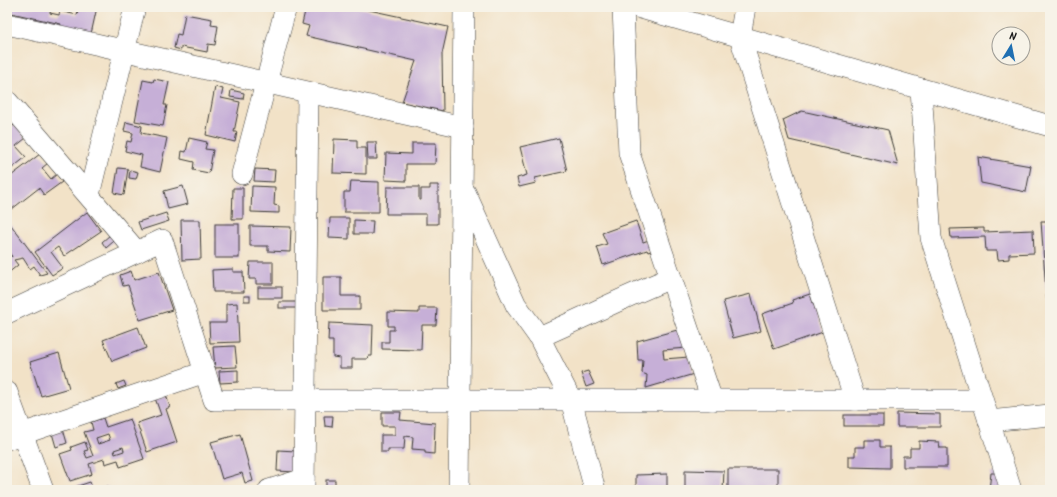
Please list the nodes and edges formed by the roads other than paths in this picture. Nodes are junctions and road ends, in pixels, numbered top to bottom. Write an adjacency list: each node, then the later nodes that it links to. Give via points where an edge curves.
1 (135, 7): 9 (street)
2 (286, 7): 10 (street)
3 (464, 7): 15 (street)
4 (623, 7): 20 (street, via 630,153)
5 (637, 7): 8 (street)
6 (745, 7): 8 (street)
7 (7, 24): 9 (street)
8 (740, 37): 11 (street); 29 (street)
9 (125, 52): 10 (street); 18 (street)
10 (267, 84): 12 (street); 16 (street)
11 (921, 89): 14 (street); 30 (street, via 931,238)
12 (308, 93): 15 (street); 25 (street)
13 (7, 101): 18 (street)
14 (1050, 126)
15 (463, 127): 17 (street)
16 (242, 174)
17 (462, 185): 22 (street, via 516,305); 26 (street)
18 (89, 195): 19 (street)
19 (137, 252): 21 (street); 23 (street, via 162,240)
20 (671, 278): 22 (street, via 625,296); 28 (street)
21 (7, 313)
22 (539, 337): 27 (street)
23 (205, 372): 25 (street, via 214,400); 33 (street)
24 (7, 392): 33 (street)
25 (305, 400): 26 (street); 34 (street)
26 (460, 400): 27 (street); 37 (street)
27 (571, 400): 28 (street); 38 (street)
28 (712, 400): 29 (street)
29 (855, 400): 30 (street)
30 (982, 400): 32 (street)
31 (1050, 415): 32 (street)
32 (989, 421): 39 (street)
33 (15, 437): 35 (street)
34 (304, 484): 36 (street)
35 (43, 490)
36 (269, 490)
37 (459, 490)
38 (595, 490)
39 (1010, 490)

